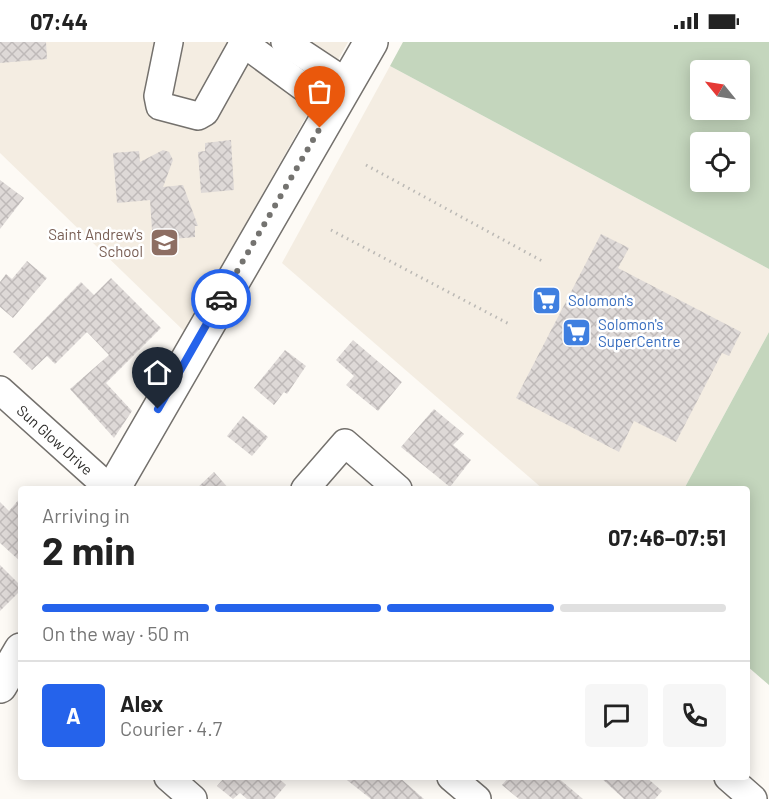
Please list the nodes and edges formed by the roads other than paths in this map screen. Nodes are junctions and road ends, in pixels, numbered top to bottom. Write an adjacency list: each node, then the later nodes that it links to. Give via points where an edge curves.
1 (169, 42): 2 (street, via 158,96 160,106 198,116 205,112)
2 (243, 42): 5 (street)
3 (285, 42): 5 (street)
4 (363, 45): 5 (main road)
5 (339, 95): 8 (main road)
6 (3, 399): 7 (street, Sun Glow Drive)
7 (108, 486)
8 (114, 486)
9 (308, 486): 10 (street, via 345,443)
10 (395, 486)
11 (18, 655): 12 (main road)
12 (0, 686)
13 (171, 780): 16 (street)
14 (455, 780): 17 (street)
15 (731, 780): 18 (street)
16 (193, 799)
17 (477, 799)
18 (753, 799)

